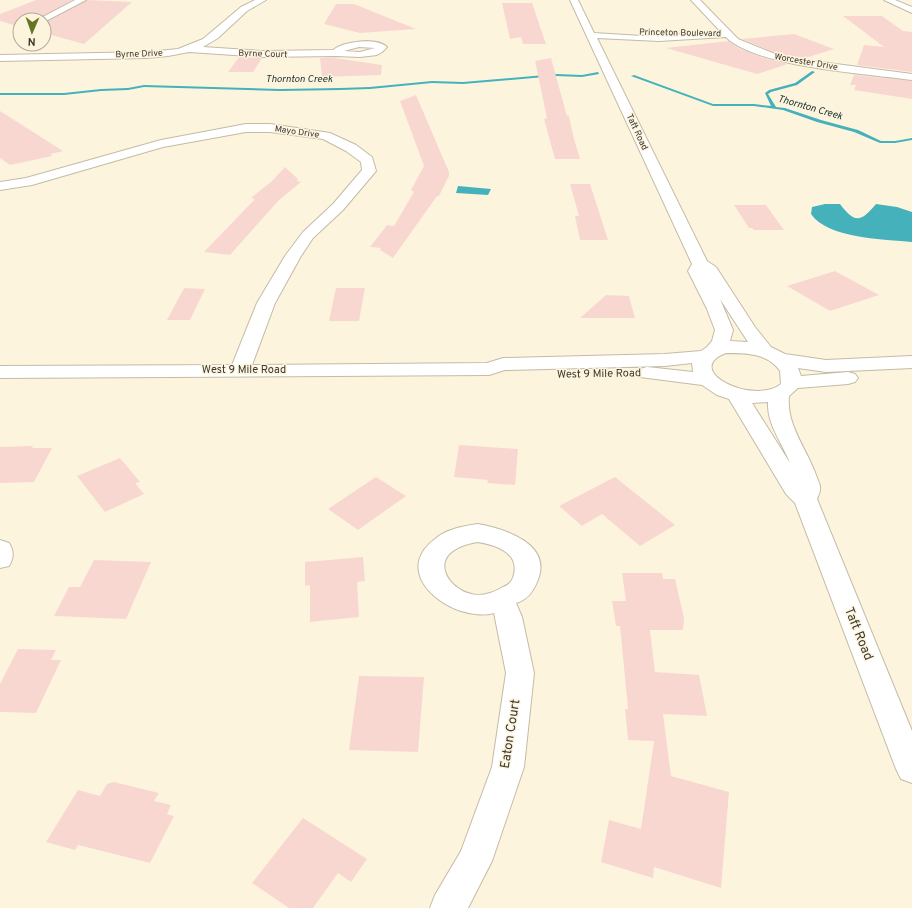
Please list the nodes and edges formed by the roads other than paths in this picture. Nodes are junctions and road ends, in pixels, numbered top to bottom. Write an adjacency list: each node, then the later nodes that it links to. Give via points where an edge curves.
1 (82, 0): 7 (street)
2 (262, 0): 10 (street, Byrne Drive, via 242,9 207,42)
3 (574, 0): 9 (street, Taft Road)
4 (695, 0): 8 (street, Worcester Drive)
5 (888, 0): 6 (street)
6 (911, 14)
7 (52, 15)
8 (728, 34): 9 (street, Princeton Boulevard, via 616,38); 15 (street, Worcester Drive, via 735,41 772,56 798,62)
9 (590, 35): 17 (street, Taft Road)
10 (190, 49): 12 (street, Byrne Court, via 280,54); 13 (street, Byrne Drive, via 169,53)
11 (16, 52): 13 (street)
12 (336, 52)
13 (13, 57): 14 (street, Byrne Drive)
14 (0, 58)
15 (912, 77)
16 (0, 186): 22 (street, Mayo Drive, via 35,180 162,144 246,128 270,128 326,136 351,148 367,160 370,171 343,202 308,235 293,256 266,303)
17 (700, 264): 18 (street, Taft Road, via 696,271 724,329 723,338); 19 (street, Taft Road, via 710,270 748,330)
18 (710, 353): 19 (street, West 9 Mile Road, via 741,347); 21 (street, West 9 Mile Road, via 665,360 503,364); 25 (street, via 702,364)
19 (772, 354): 20 (street, via 801,363 826,366); 26 (street, Taft Road, via 787,366 791,374)
20 (912, 362)
21 (488, 369): 22 (street, West 9 Mile Road); 25 (street, West 9 Mile Road, via 505,374 669,373)
22 (240, 370): 23 (street, West 9 Mile Road)
23 (0, 372)
24 (912, 376): 26 (street, via 834,379)
25 (710, 382): 27 (street, West 9 Mile Road)
26 (785, 388): 27 (street, West 9 Mile Road, via 766,396); 28 (street, Taft Road, via 777,405 779,421 796,451 809,488)
27 (736, 394): 28 (street, Taft Road, via 794,489)
28 (804, 499): 32 (street, Taft Road)
29 (0, 549): 30 (street)
30 (0, 558)
31 (501, 599): 33 (street, Eaton Court, via 509,617 520,673 508,767 475,861)
32 (912, 769)
33 (448, 908)

